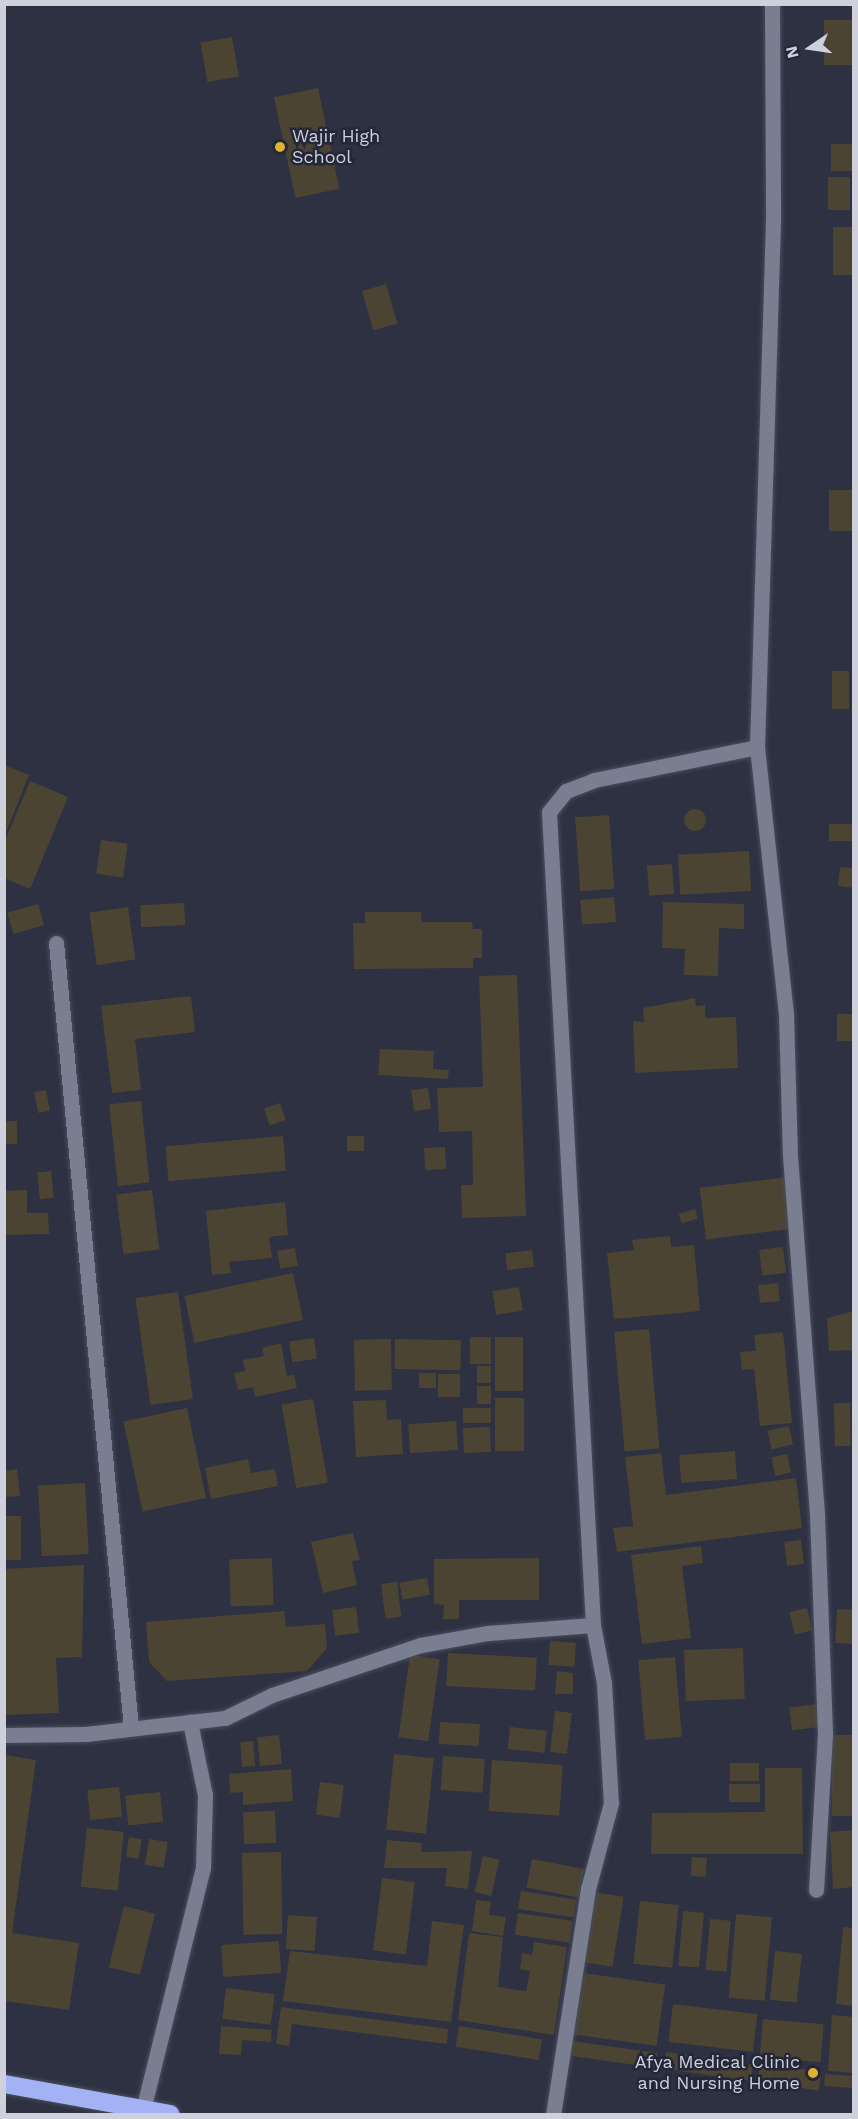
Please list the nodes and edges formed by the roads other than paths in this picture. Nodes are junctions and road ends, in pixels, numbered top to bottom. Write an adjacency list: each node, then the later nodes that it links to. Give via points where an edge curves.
1 (772, 4): 2 (street, via 773,221)
2 (757, 747): 4 (street, via 594,780 566,791 549,812); 8 (street, via 786,1014 790,1155 817,1515 825,1734)
3 (56, 944): 6 (street)
4 (593, 1624): 5 (street, via 488,1633 421,1645 272,1695 225,1718); 12 (street, via 604,1683 610,1803 588,1889)
5 (190, 1722): 6 (street); 10 (street, via 206,1795 203,1867)
6 (131, 1727): 7 (street)
7 (4, 1735)
8 (816, 1890)
9 (4, 2084): 10 (highway)
10 (142, 2113): 11 (highway)
11 (170, 2115)
12 (553, 2115)

